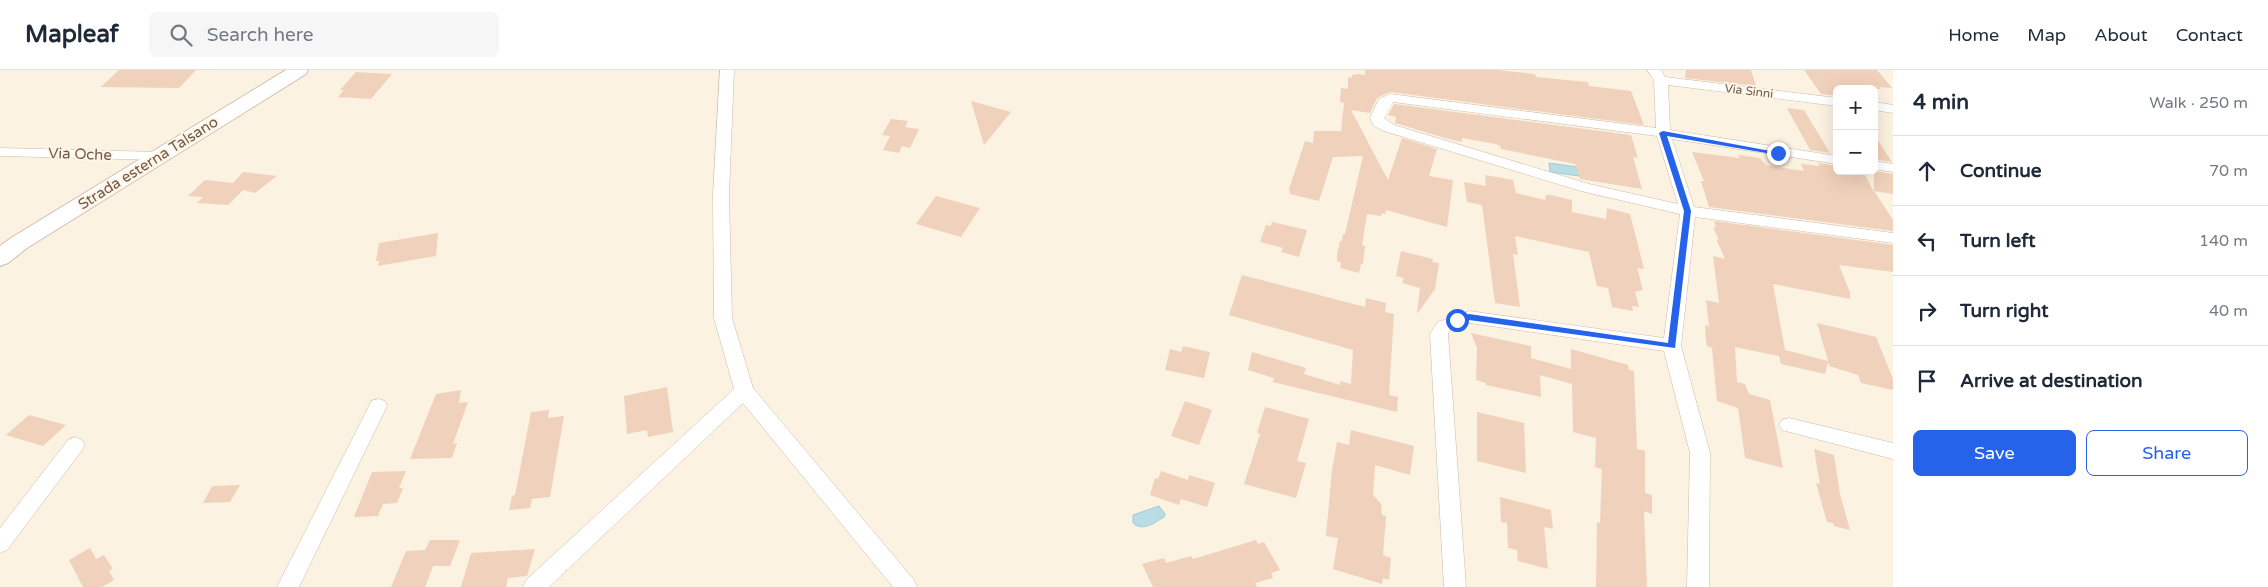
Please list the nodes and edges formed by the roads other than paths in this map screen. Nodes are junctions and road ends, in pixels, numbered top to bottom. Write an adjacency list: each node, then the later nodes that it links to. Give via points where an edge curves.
1 (299, 70): 9 (street, Strada esterna Talsano)
2 (727, 70): 17 (street, via 721,195 723,318)
3 (1658, 75): 4 (street, Via Sinni); 7 (street)
4 (1833, 101)
5 (1878, 107): 6 (street)
6 (1893, 109)
7 (1663, 133): 10 (street); 13 (street); 13 (street, via 1390,98 1384,102 1377,118 1379,123 1389,128 1456,150 1586,188)
8 (0, 152): 9 (street, Via Oche)
9 (159, 156): 15 (street, Strada esterna Talsano)
10 (1833, 159)
11 (1878, 166): 12 (street)
12 (1893, 168)
13 (1688, 211): 14 (street); 16 (street)
14 (1893, 238)
15 (0, 258)
16 (1672, 346): 26 (street, via 1469,317 1444,326 1439,334); 27 (street, via 1700,454)
17 (744, 391): 24 (street); 25 (street)
18 (378, 406): 23 (street)
19 (1789, 424): 21 (street)
20 (75, 446): 22 (street)
21 (1893, 451)
22 (0, 544)
23 (288, 587)
24 (534, 587)
25 (906, 587)
26 (1455, 587)
27 (1698, 587)

